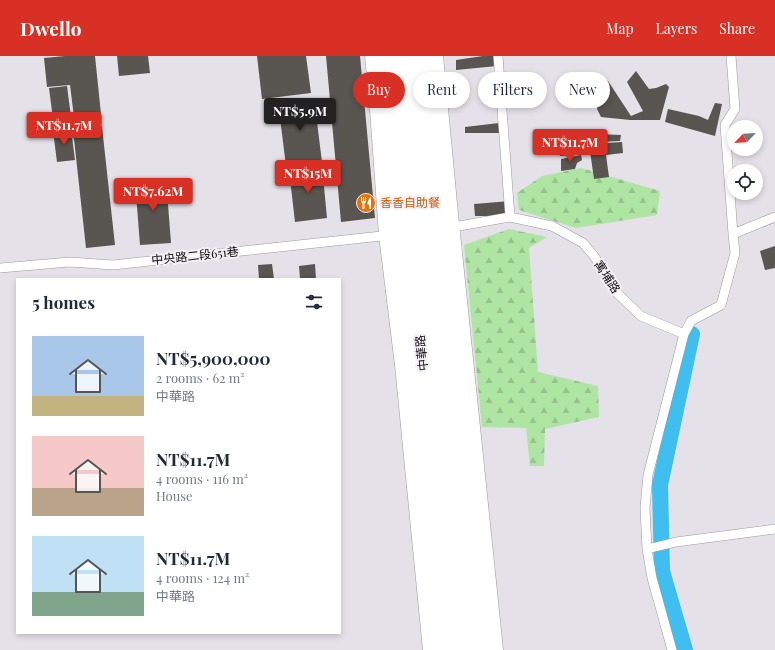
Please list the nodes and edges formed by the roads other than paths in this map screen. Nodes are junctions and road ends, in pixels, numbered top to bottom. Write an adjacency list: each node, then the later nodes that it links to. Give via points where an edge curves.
1 (376, 56): 9 (main road, 中華路, via 380,95)
2 (392, 56): 9 (main road, 中華路)
3 (414, 56): 9 (main road, 中華路)
4 (432, 56): 9 (main road, 中華路)
5 (498, 56): 7 (lane)
6 (731, 56): 10 (lane, via 735,109 725,124)
7 (510, 217): 9 (lane, 寓埔路); 12 (lane, 寓埔路, via 552,226 583,243 616,292 641,316)
8 (775, 217): 10 (lane)
9 (420, 232): 11 (lane, 中央路二段651巷, via 113,265 70,262); 15 (main road, 中華路, via 406,365); 16 (main road, 中華路); 17 (main road, 中華路); 18 (main road, 中華路)
10 (733, 234): 12 (lane, via 735,253 721,305 691,322)
11 (0, 268)
12 (684, 334): 14 (lane, via 648,475 645,508)
13 (775, 529): 14 (lane, via 676,542)
14 (647, 549): 19 (lane, via 652,578)
15 (434, 650)
16 (452, 650)
17 (474, 650)
18 (492, 650)
19 (672, 650)

